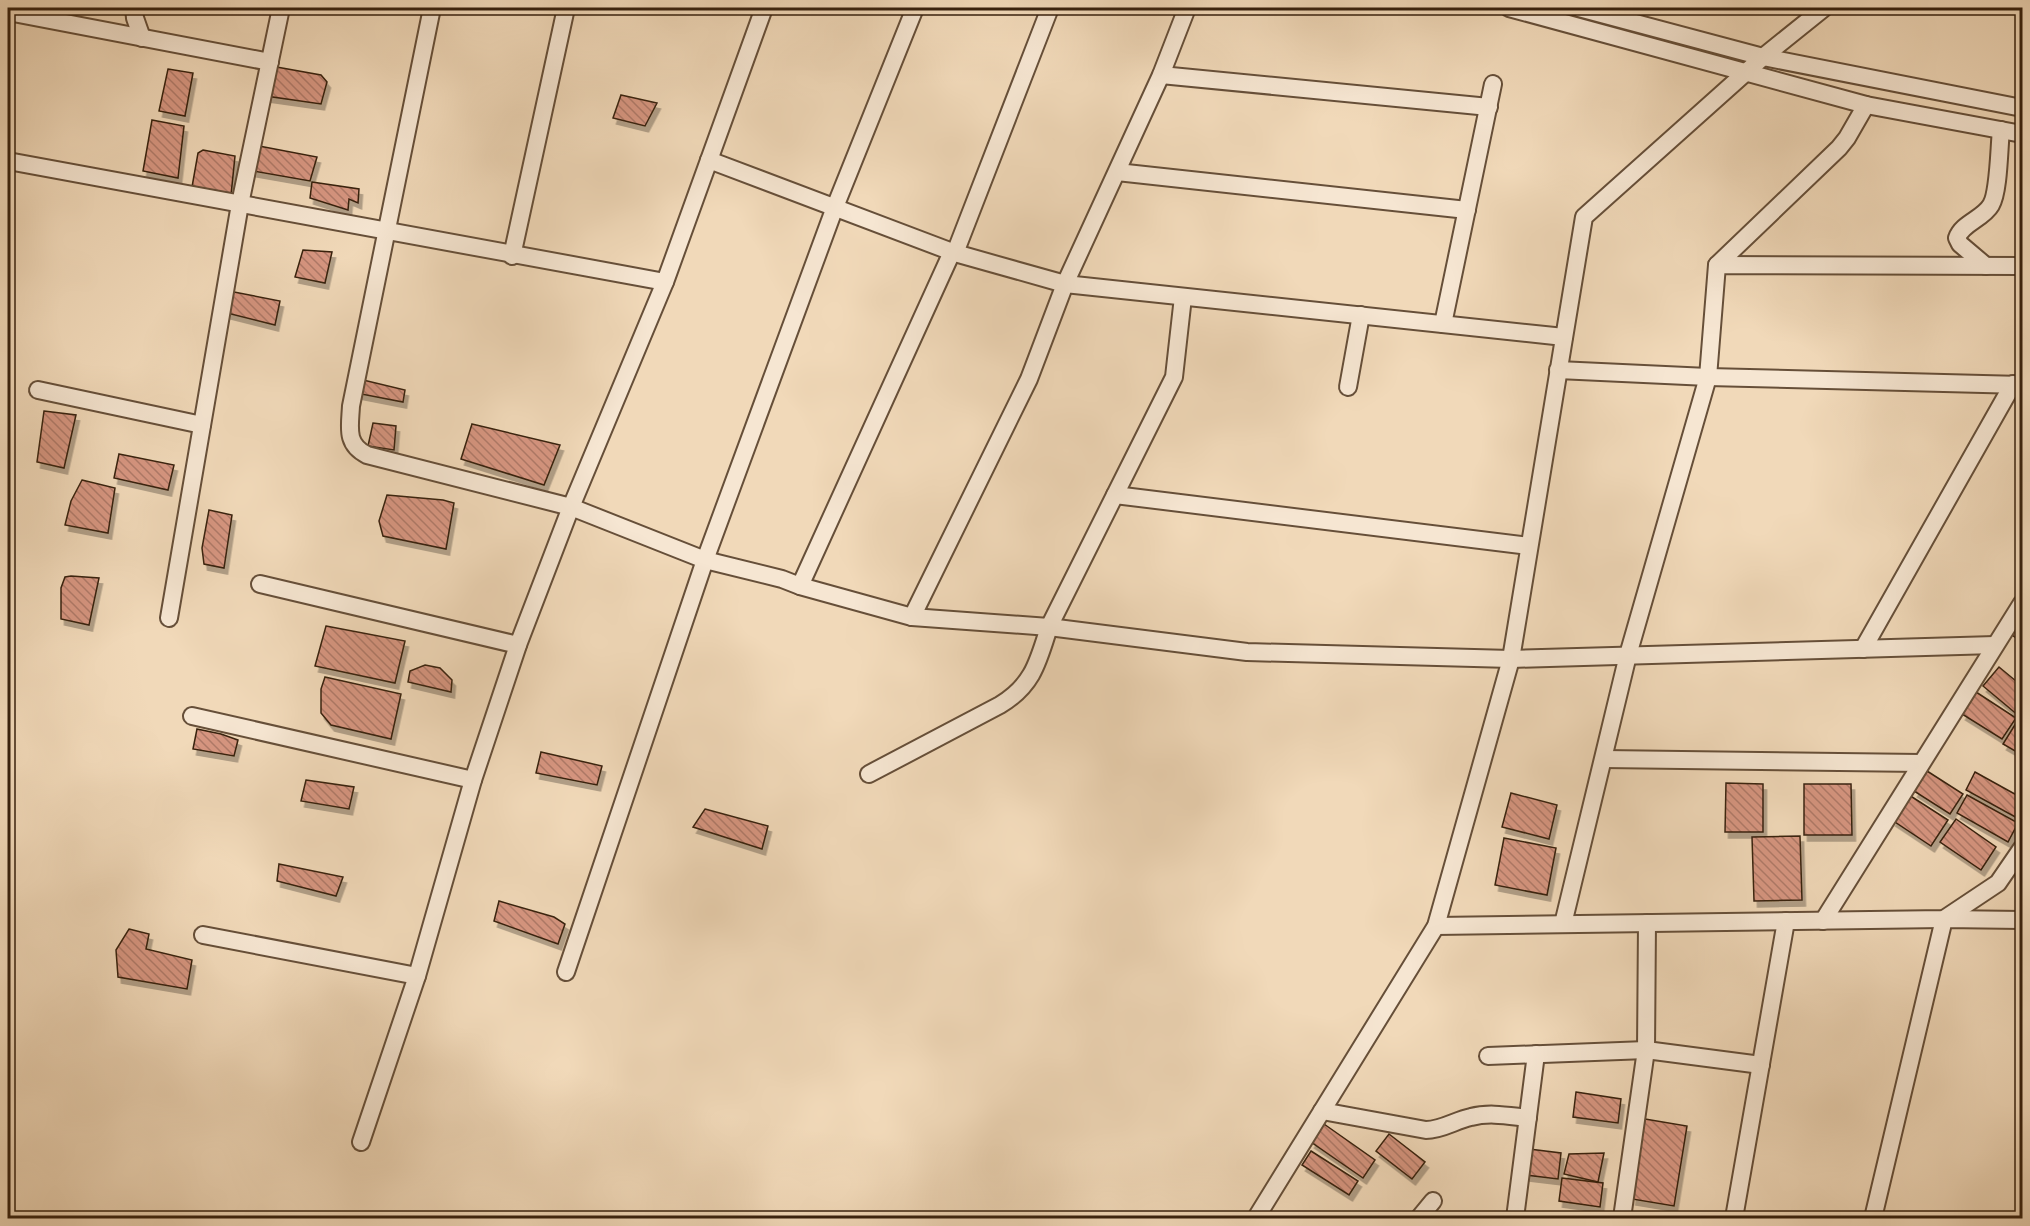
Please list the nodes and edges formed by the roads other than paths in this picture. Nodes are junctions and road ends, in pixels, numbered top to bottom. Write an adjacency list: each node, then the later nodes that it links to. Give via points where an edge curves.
1 (134, 8): 13 (street)
2 (281, 8): 15 (street)
3 (432, 8): 30 (street)
4 (566, 8): 32 (street)
5 (764, 8): 24 (street)
6 (915, 8): 28 (street)
7 (1050, 8): 31 (street)
8 (1187, 8): 17 (street)
9 (1509, 8): 16 (street)
10 (1579, 8): 14 (street)
11 (1824, 8): 14 (street)
12 (9, 11): 13 (street)
13 (142, 38): 15 (street)
14 (1763, 57): 16 (street); 21 (street)
15 (270, 62): 27 (street)
16 (1749, 72): 19 (street); 41 (street, via 1584,217)
17 (1161, 75): 20 (street); 26 (street)
18 (1493, 84): 20 (street)
19 (1866, 105): 22 (street); 33 (street, via 1839,148)
20 (1489, 107): 29 (street)
21 (2022, 108)
22 (2001, 130): 23 (street); 34 (street, via 1993,200 1957,238)
23 (2022, 134)
24 (709, 160): 28 (street); 36 (street)
25 (8, 161): 27 (street)
26 (1117, 172): 29 (street); 37 (street)
27 (240, 204): 30 (street); 47 (street)
28 (835, 207): 31 (street); 51 (street)
29 (1467, 210): 40 (street)
30 (387, 231): 32 (street); 49 (street, via 351,406 353,444 367,455)
31 (953, 252): 37 (street); 53 (street)
32 (512, 256): 36 (street)
33 (1717, 265): 34 (street); 43 (street)
34 (1986, 266): 35 (street)
35 (2022, 266)
36 (664, 282): 49 (street)
37 (1065, 284): 38 (street); 55 (street, via 1029,379)
38 (1183, 297): 39 (street); 48 (street, via 1174,377)
39 (1361, 315): 40 (street); 45 (street)
40 (1443, 324): 41 (street)
41 (1564, 338): 42 (street)
42 (1558, 370): 43 (street); 50 (street)
43 (1708, 377): 44 (street); 61 (street)
44 (2018, 385): 60 (street)
45 (1348, 387)
46 (38, 390): 47 (street)
47 (202, 425): 56 (street)
48 (1115, 495): 50 (street); 57 (street)
49 (571, 507): 51 (street); 58 (street)
50 (1529, 546): 62 (street)
51 (705, 560): 53 (street); 77 (street)
52 (260, 584): 58 (street)
53 (800, 586): 55 (street)
54 (2022, 603): 59 (street)
55 (912, 617): 57 (street)
56 (169, 618)
57 (1049, 627): 62 (street, via 1247,652); 66 (street, via 1035,669 1014,696)
58 (518, 645): 67 (street)
59 (1995, 645): 60 (street); 65 (street)
60 (1863, 649): 61 (street)
61 (1628, 655): 62 (street); 64 (street)
62 (1511, 659): 75 (street)
63 (192, 716): 67 (street)
64 (1604, 759): 65 (street); 74 (street)
65 (1921, 763): 72 (street)
66 (869, 774)
67 (473, 780): 78 (street)
68 (2022, 848): 69 (street, via 1998,883)
69 (1944, 919): 70 (street); 72 (street); 92 (street)
70 (2022, 920)
71 (1786, 921): 72 (street); 73 (street); 82 (street)
72 (1823, 921)
73 (1647, 923): 74 (street); 79 (street)
74 (1563, 924): 75 (street)
75 (1436, 926): 83 (street)
76 (203, 935): 78 (street)
77 (566, 972)
78 (417, 976): 85 (street)
79 (1646, 1050): 80 (street); 82 (street); 90 (street)
80 (1536, 1054): 81 (street); 84 (street)
81 (1488, 1056)
82 (1761, 1065): 91 (street)
83 (1322, 1111): 84 (street, via 1426,1130 1483,1115); 87 (street)
84 (1528, 1118): 89 (street)
85 (361, 1142)
86 (1433, 1201): 88 (street)
87 (1256, 1218)
88 (1419, 1218)
89 (1515, 1218)
90 (1622, 1218)
91 (1734, 1218)
92 (1873, 1218)

